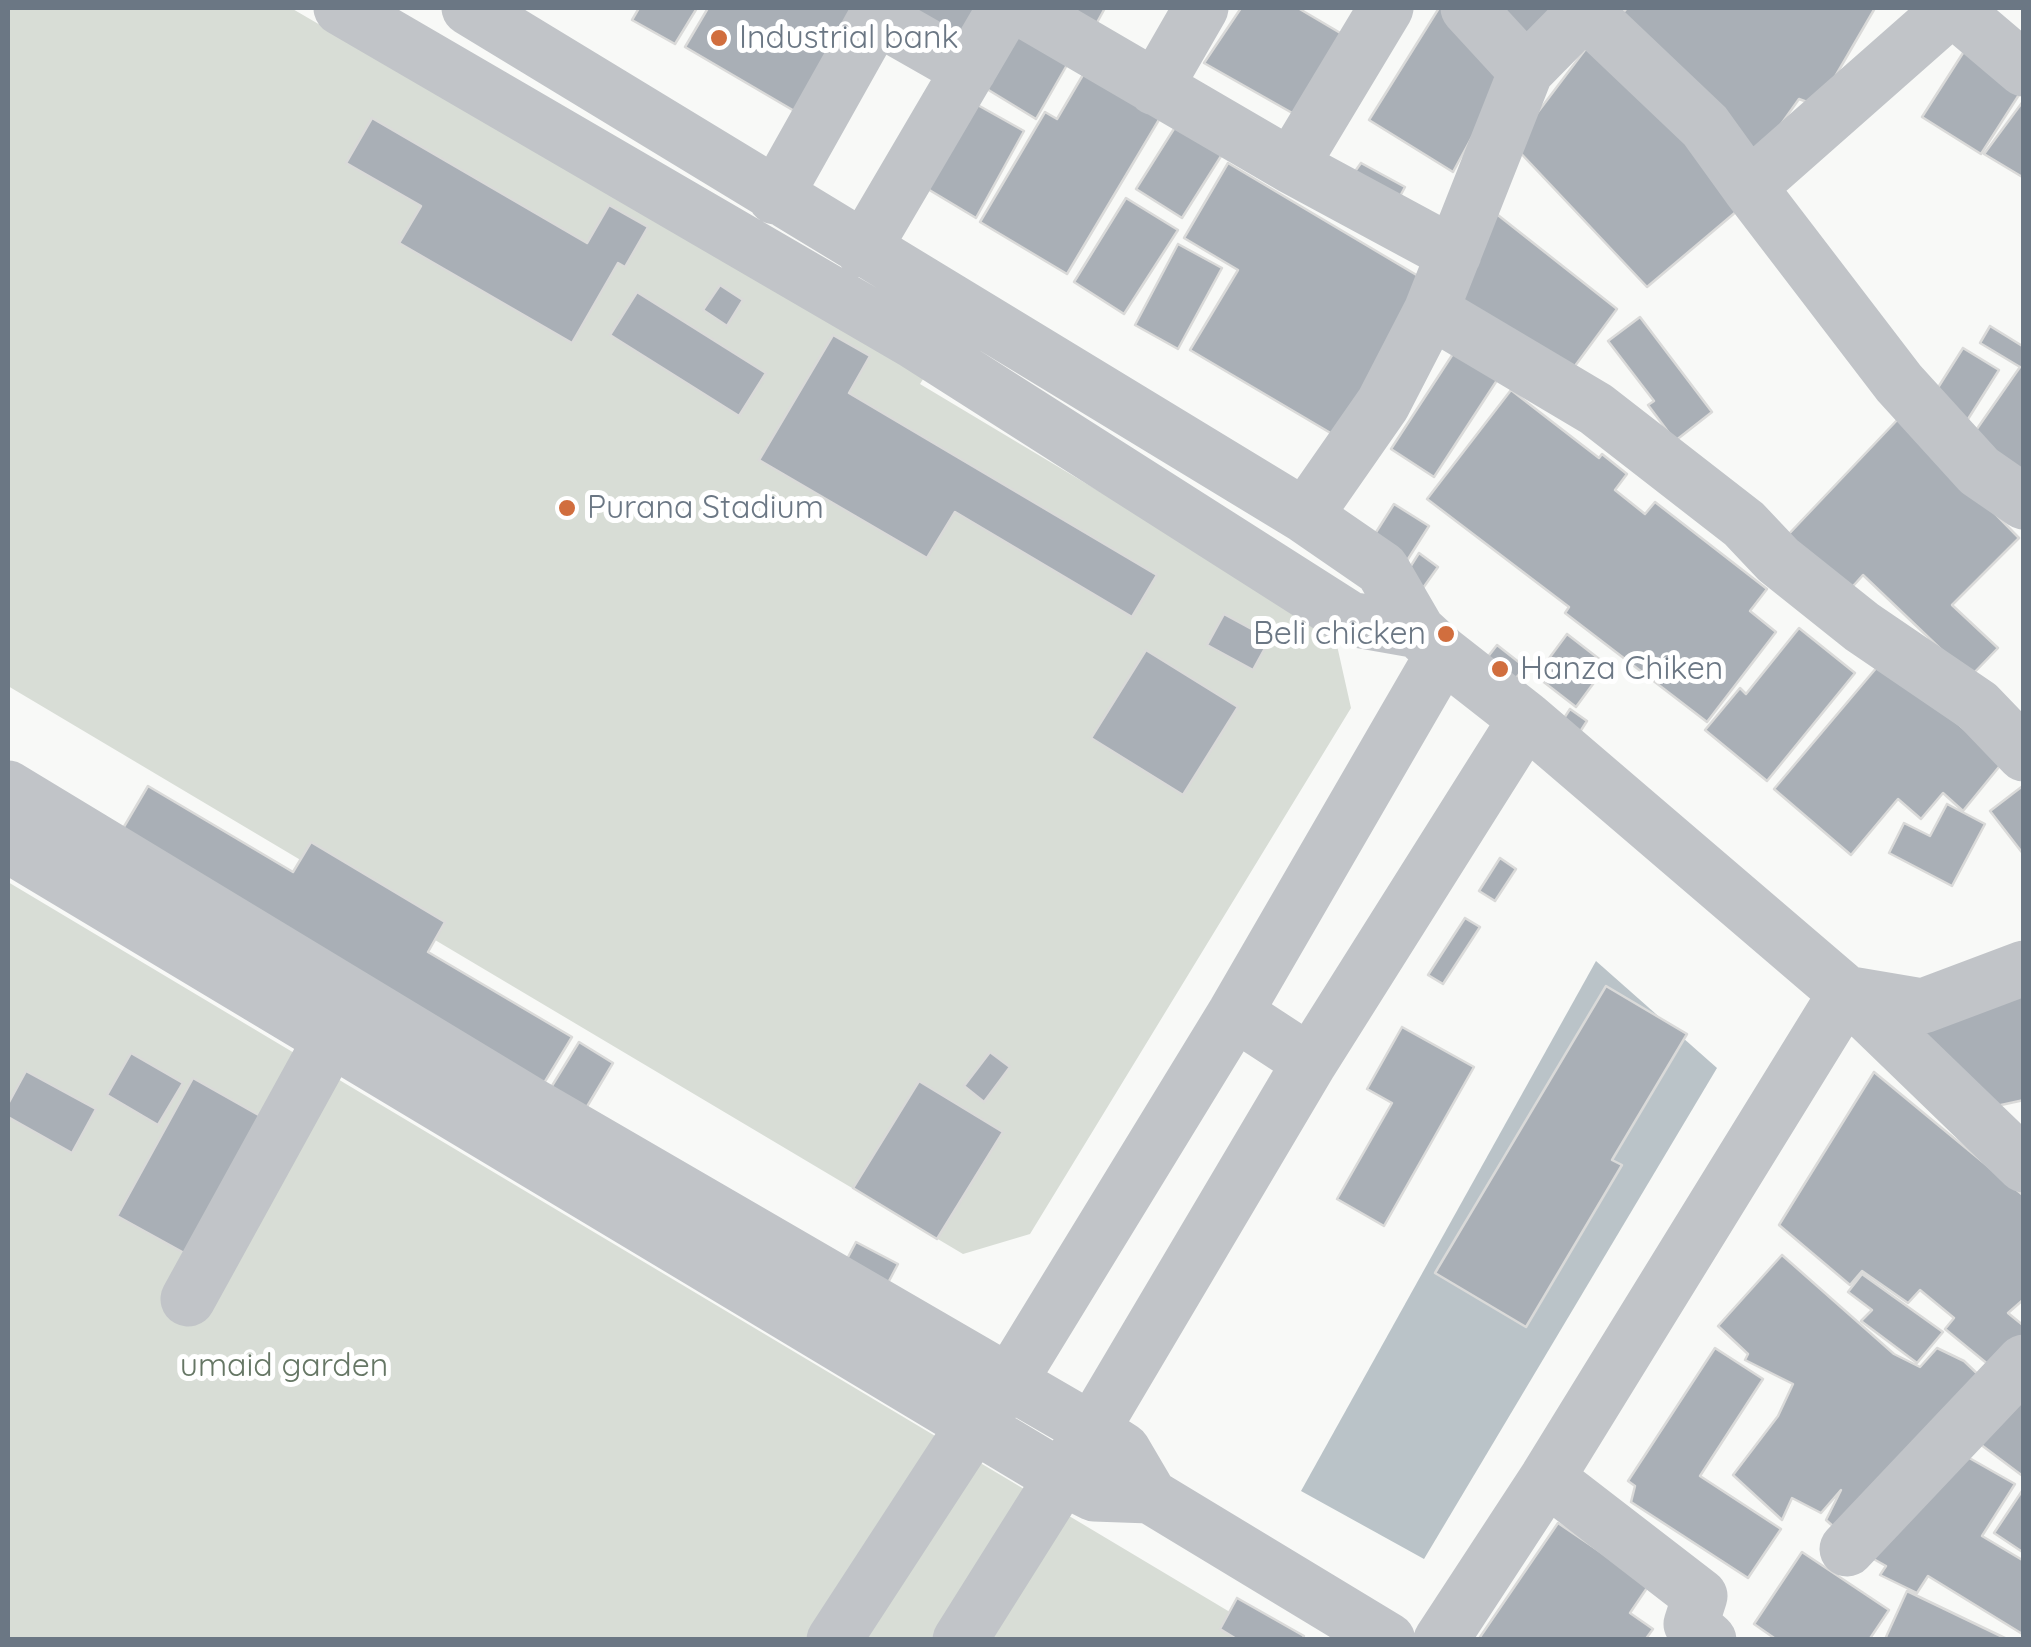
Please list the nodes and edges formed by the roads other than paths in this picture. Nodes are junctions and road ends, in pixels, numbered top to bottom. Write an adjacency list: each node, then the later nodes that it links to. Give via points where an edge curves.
1 (341, 8): 23 (street, via 915,342 1350,619)
2 (469, 8): 17 (street)
3 (1005, 8): 12 (street)
4 (1020, 8): 14 (street)
5 (1201, 8): 14 (street)
6 (1386, 8): 15 (street)
7 (1468, 8): 13 (street)
8 (1952, 8): 11 (street); 16 (street)
9 (1586, 9): 13 (street); 16 (street, via 1704,126)
10 (879, 12): 12 (street); 17 (street)
11 (2024, 69)
12 (968, 70): 18 (street)
13 (1526, 70): 19 (street)
14 (1154, 88): 15 (street)
15 (1291, 166): 19 (street)
16 (1749, 187): 21 (street, via 1899,383 1979,471)
17 (774, 197): 18 (street)
18 (862, 250): 22 (street)
19 (1454, 254): 20 (street)
20 (1431, 311): 22 (street, via 1382,404); 25 (street, via 1596,409 1744,524 1862,628 1978,706)
21 (2024, 502)
22 (1305, 516): 23 (street, via 1382,568)
23 (1430, 643): 24 (street); 30 (street)
24 (1526, 719): 29 (street); 32 (street)
25 (2024, 754)
26 (8, 788): 36 (street, via 530,1104)
27 (8, 845): 31 (street)
28 (2024, 968): 29 (street, via 1923,1006)
29 (1846, 994): 33 (street); 39 (street)
30 (1235, 1013): 32 (street); 36 (street)
31 (331, 1039): 34 (street); 36 (street)
32 (1310, 1062): 37 (street)
33 (2024, 1165)
34 (188, 1299)
35 (2024, 1362): 41 (street)
36 (991, 1404): 37 (street); 38 (street); 42 (street)
37 (1092, 1430): 38 (street); 40 (street, via 1123,1450)
38 (1062, 1478): 40 (street, via 1094,1494); 43 (street)
39 (1547, 1478): 45 (street); 46 (street, via 1700,1596 1691,1624)
40 (1150, 1496): 44 (street)
41 (1848, 1549)
42 (834, 1640)
43 (960, 1640)
44 (1388, 1640)
45 (1441, 1640)
46 (1709, 1640)

